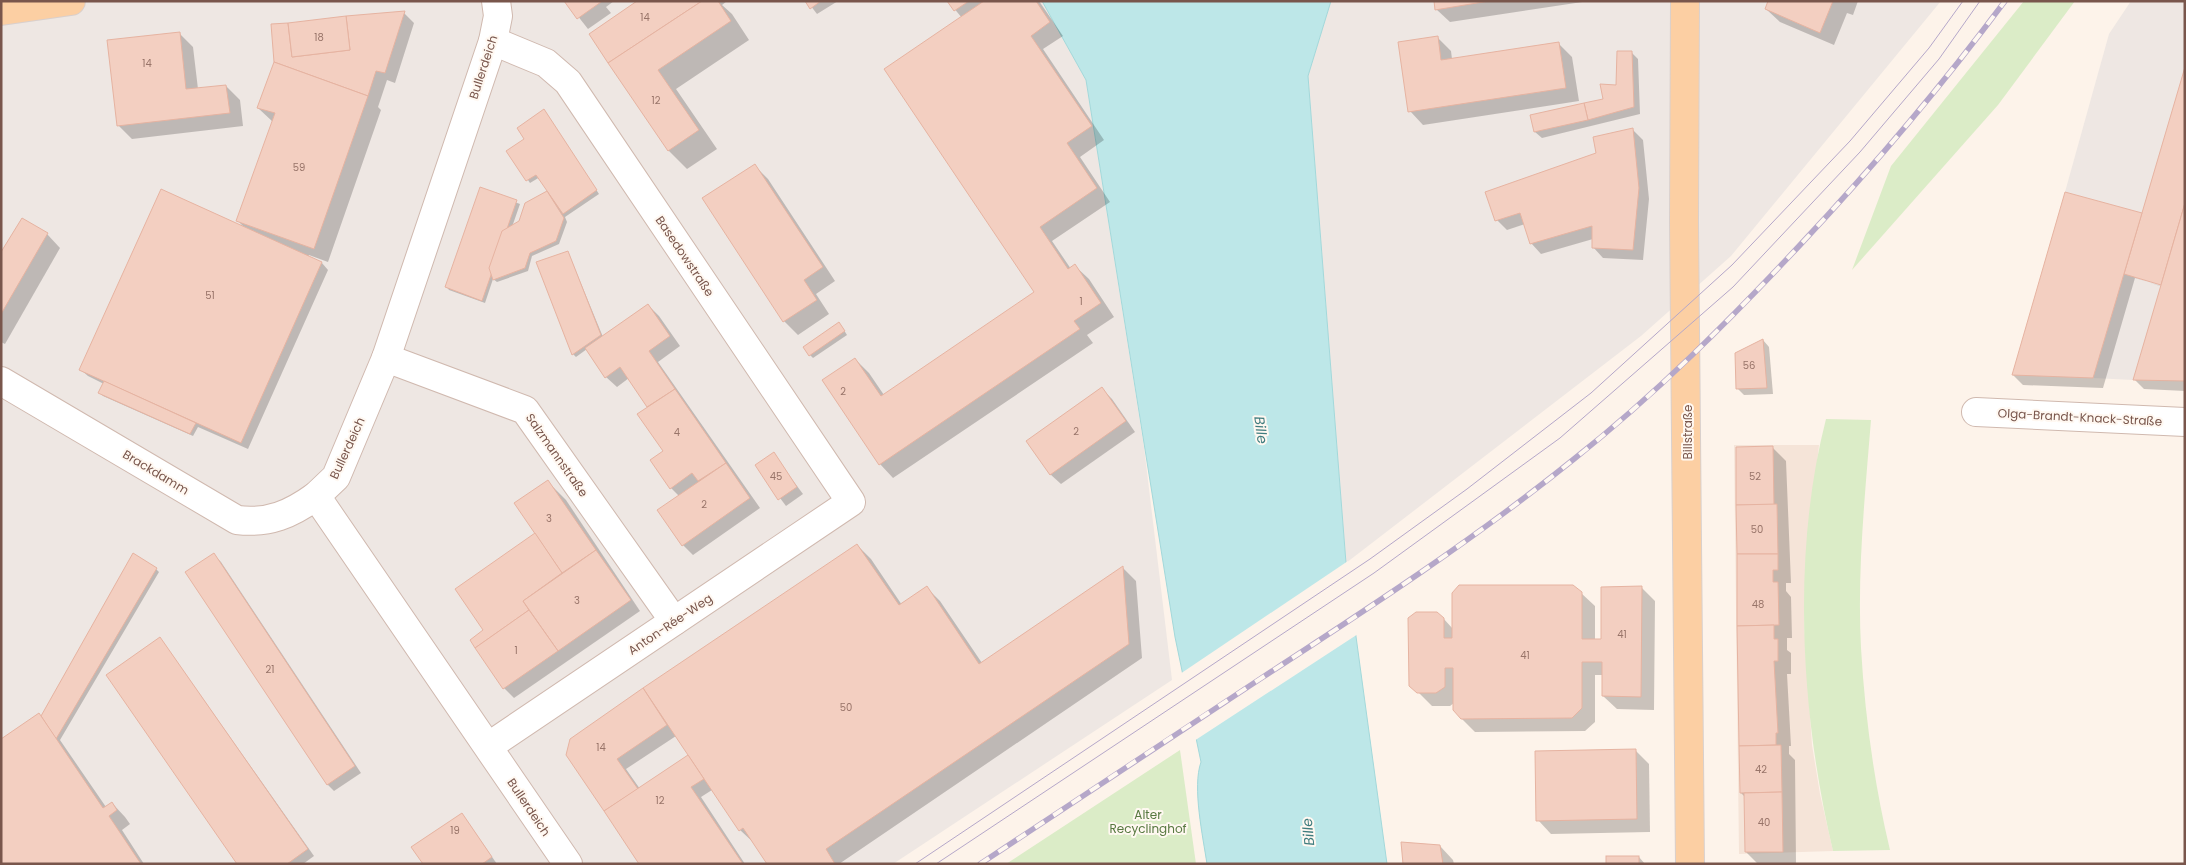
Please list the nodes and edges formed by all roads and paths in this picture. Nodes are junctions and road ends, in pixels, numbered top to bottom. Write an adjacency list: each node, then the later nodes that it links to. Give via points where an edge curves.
1 (71, 1): 4 (main road)
2 (496, 1): 5 (street, Bullerdeich, via 498,16)
3 (1685, 1): 15 (main road, Billstraße)
4 (1, 11)
5 (493, 41): 6 (street, Bullerdeich); 11 (street, Basedowstraße, via 546,64 568,82)
6 (386, 358): 10 (street, Bullerdeich, via 336,478); 12 (street, Salzmannstraße, via 525,410)
7 (1, 381): 10 (street, Brackdamm, via 237,520 253,522 281,517 295,512)
8 (1976, 412): 9 (street, Olga-Brandt-Knack-Straße)
9 (2185, 422)
10 (316, 496): 13 (street, Bullerdeich)
11 (851, 502): 12 (street, Anton-Rée-Weg)
12 (674, 621): 13 (street, Anton-Rée-Weg)
13 (489, 746): 14 (street, Bullerdeich)
14 (568, 864)
15 (1690, 864)

